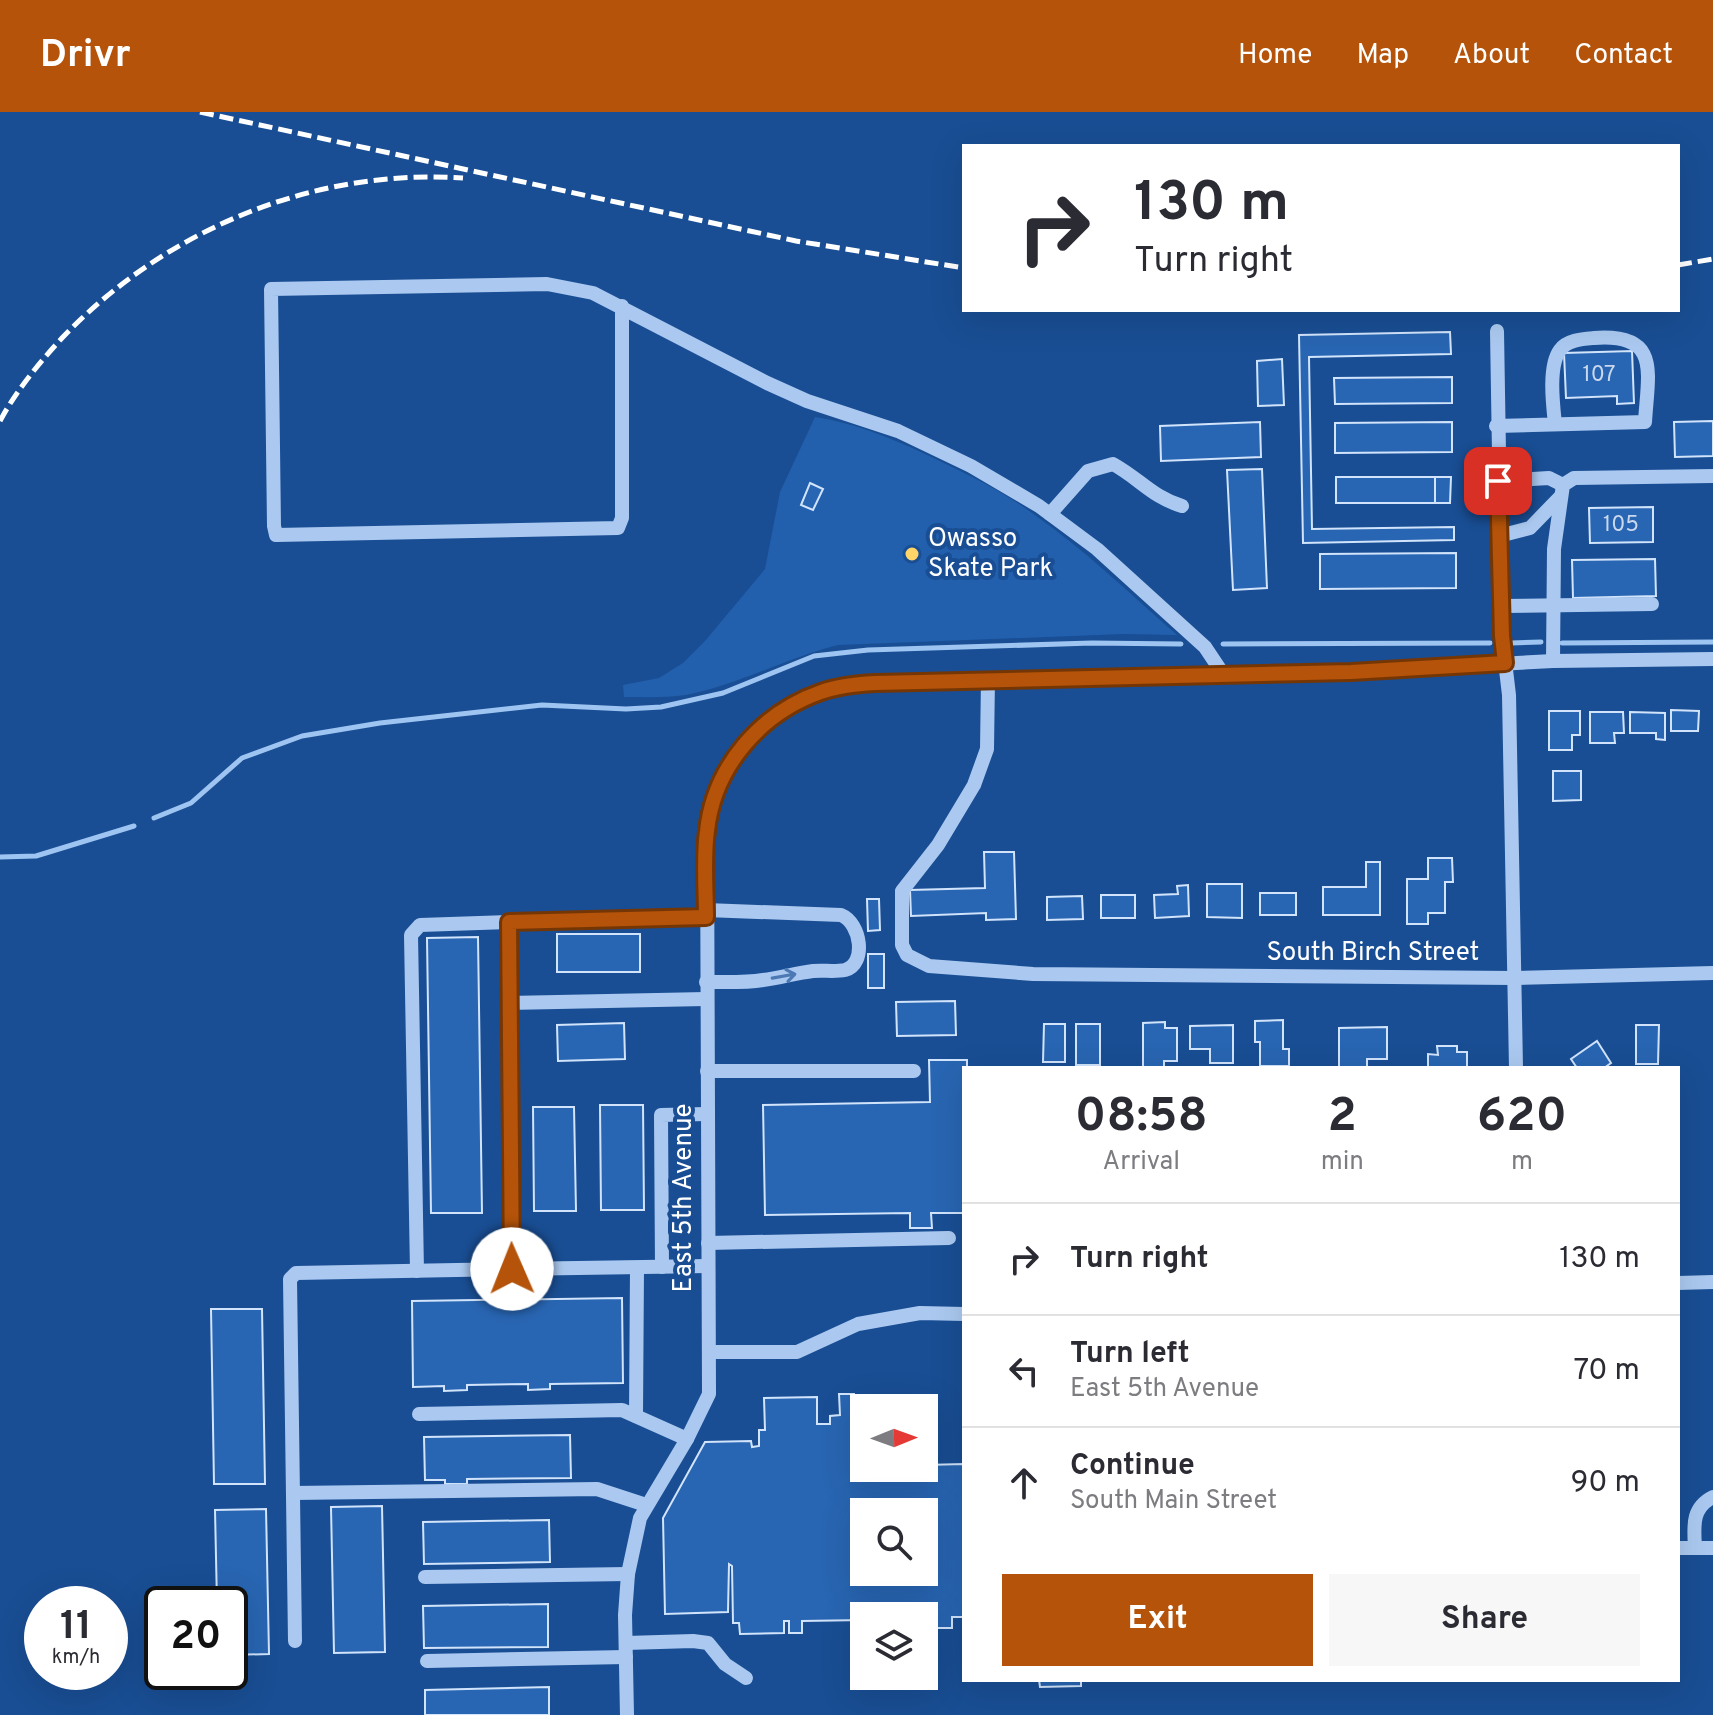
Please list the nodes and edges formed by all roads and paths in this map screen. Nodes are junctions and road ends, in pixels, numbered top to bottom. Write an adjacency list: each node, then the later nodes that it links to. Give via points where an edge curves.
1 (622, 306): 1 (street, via 618,528 276,535 271,289 547,284 593,293); 9 (street, via 767,383 898,431 971,466)
2 (1497, 331): 4 (street)
3 (1555, 424): 3 (street, via 1645,422 1648,376 1641,348 1629,339 1610,337 1569,343 1559,350 1553,378); 4 (street)
4 (1496, 426): 6 (street)
5 (1713, 476): 7 (street, via 1574,478)
6 (1498, 481): 7 (street, via 1549,478); 10 (street)
7 (1562, 490): 10 (street, via 1530,528); 13 (street)
8 (1182, 506): 9 (street, via 1161,500 1113,464 1088,471)
9 (1050, 514): 17 (street, via 1097,549 1205,647)
10 (1499, 536): 12 (street)
11 (1652, 604): 13 (street)
12 (1501, 606): 13 (street); 16 (street)
13 (1554, 606): 15 (street)
14 (1713, 659): 15 (street, East 5th Avenue)
15 (1553, 661): 16 (street, East 5th Avenue)
16 (1505, 663): 17 (street, East 5th Avenue); 22 (street)
17 (1223, 674): 18 (street, East 5th Avenue)
18 (988, 678): 19 (street, East 5th Avenue, via 850,685 803,699 764,722 729,765 717,793 707,828); 22 (street, South Birch Street, via 987,749 974,785 902,891 902,945 907,955 929,966 1033,974)
19 (706, 913): 20 (street); 23 (street, East 5th Avenue); 23 (street, one-way to 19, via 846,970 858,958 858,932 850,918 841,915)
20 (509, 922): 25 (street); 36 (street, via 420,925 411,935)
21 (1713, 973): 22 (street, South Birch Street)
22 (1514, 978): 26 (street)
23 (706, 982): 24 (street, East 5th Avenue)
24 (706, 999): 25 (street); 27 (street, East 5th Avenue)
25 (508, 1003): 35 (street)
26 (1516, 1066)
27 (707, 1071): 28 (street); 29 (street, East 5th Avenue)
28 (914, 1071)
29 (707, 1114): 31 (street, East 5th Avenue); 33 (street, via 661,1115)
30 (949, 1238): 31 (street)
31 (708, 1243): 32 (street, East 5th Avenue)
32 (708, 1266): 33 (street); 40 (street, East 5th Avenue)
33 (662, 1267): 34 (street)
34 (637, 1268): 35 (street); 42 (street)
35 (512, 1269): 36 (street)
36 (417, 1271): 44 (street, via 296,1273 290,1279)
37 (1713, 1282): 38 (street)
38 (1680, 1283)
39 (962, 1314): 40 (street, via 920,1313 858,1324 797,1352)
40 (709, 1352): 43 (street, East 5th Avenue, via 709,1394)
41 (419, 1414): 42 (street, via 622,1410)
42 (636, 1416): 43 (street)
43 (687, 1439): 46 (street, East 5th Avenue)
44 (293, 1493): 46 (street, via 597,1489); 52 (street)
45 (1713, 1497): 48 (street, via 1701,1504 1694,1518)
46 (646, 1505): 50 (street, East 5th Avenue)
47 (1680, 1548): 48 (street)
48 (1695, 1548): 49 (street)
49 (1713, 1548)
50 (628, 1574): 51 (street); 53 (street, East 5th Avenue)
51 (425, 1577)
52 (295, 1641)
53 (626, 1650): 54 (street); 55 (street, via 708,1643); 56 (street, East 5th Avenue)
54 (427, 1661)
55 (746, 1678)
56 (627, 1715)

